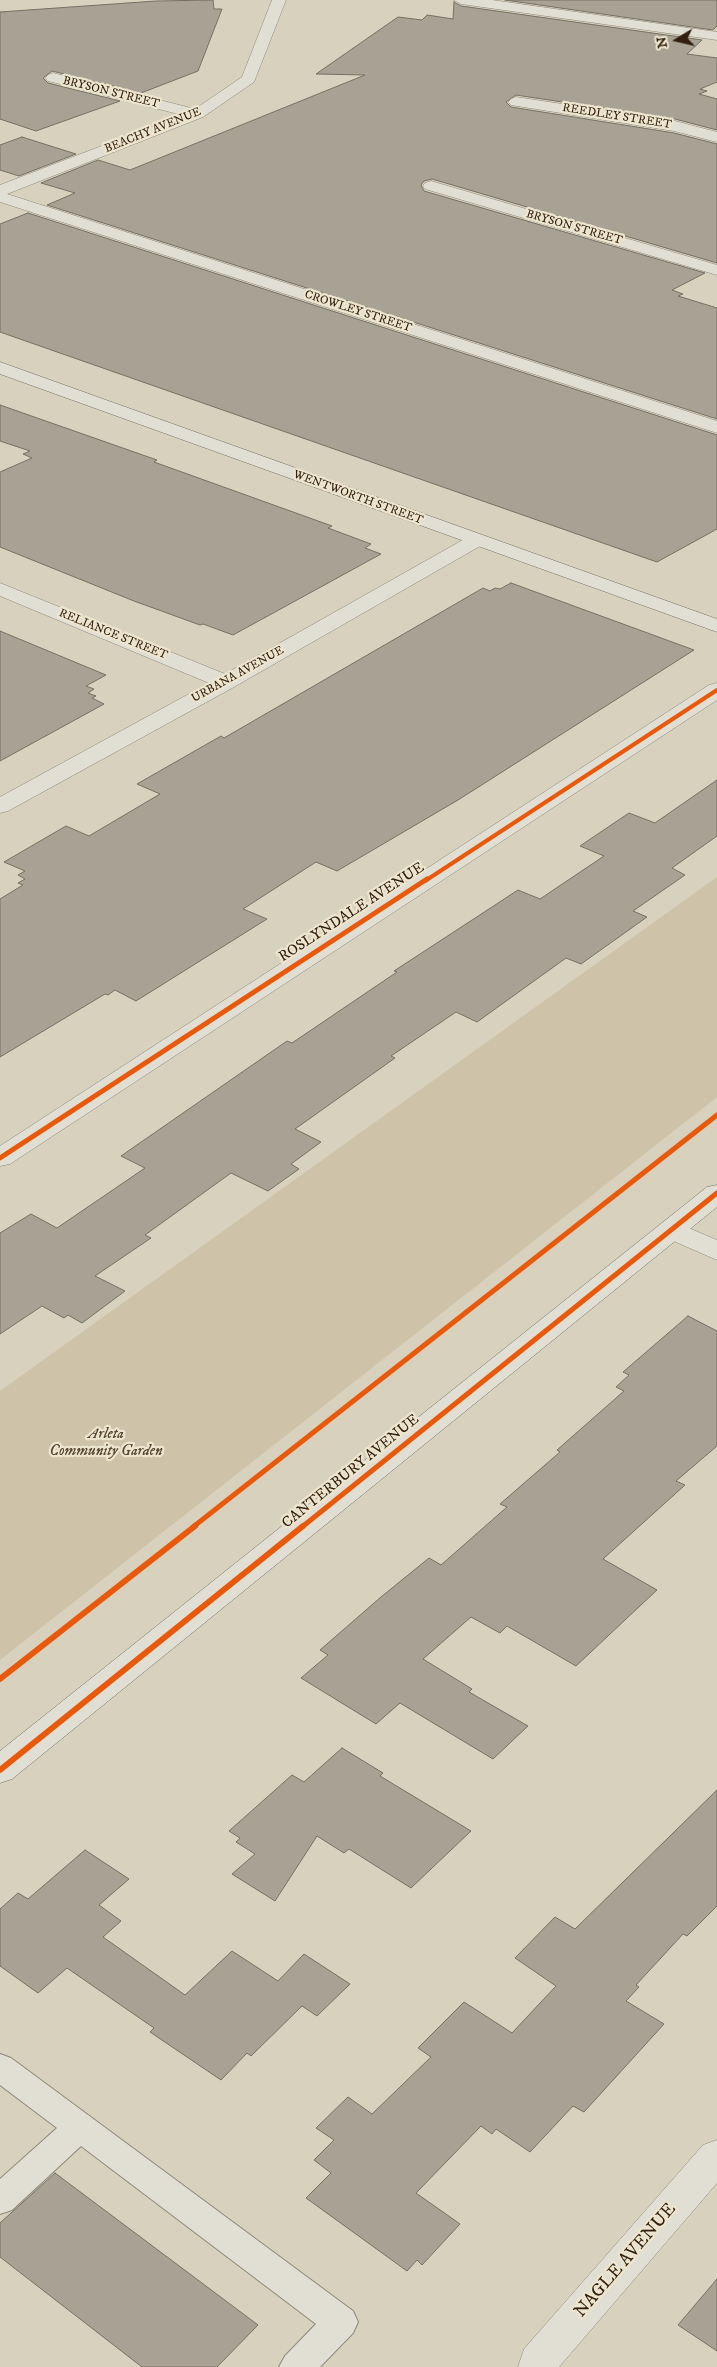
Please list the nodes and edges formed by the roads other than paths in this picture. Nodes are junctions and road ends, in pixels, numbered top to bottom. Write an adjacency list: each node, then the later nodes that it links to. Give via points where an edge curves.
1 (279, 0): 6 (street, BEACHY AVENUE, via 249,79)
2 (460, 0): 3 (street)
3 (717, 36)
4 (53, 78): 6 (street, BRYSON STREET)
5 (516, 102): 7 (street, REEDLEY STREET, via 675,126)
6 (198, 114): 9 (street, BEACHY AVENUE)
7 (717, 137)
8 (431, 186): 11 (street, BRYSON STREET)
9 (0, 192)
10 (0, 197): 13 (street, CROWLEY STREET)
11 (717, 270)
12 (0, 368): 14 (street, WENTWORTH STREET)
13 (717, 428)
14 (475, 541): 16 (street, WENTWORTH STREET); 17 (street, URBANA AVENUE)
15 (0, 589): 17 (street, RELIANCE STREET)
16 (717, 626)
17 (226, 682): 19 (street, URBANA AVENUE)
18 (717, 690): 20 (street, ROSLYNDALE AVENUE)
19 (0, 806)
20 (0, 1158)
21 (717, 1193): 22 (street, CANTERBURY AVENUE)
22 (672, 1230): 23 (street); 24 (street, CANTERBURY AVENUE)
23 (717, 1251)
24 (0, 1770)
25 (0, 2067): 26 (lane)
26 (80, 2127): 28 (lane); 29 (lane, via 341,2322)
27 (717, 2156): 30 (street, NAGLE AVENUE, via 538,2362)
28 (0, 2200)
29 (297, 2367)
30 (538, 2367)

